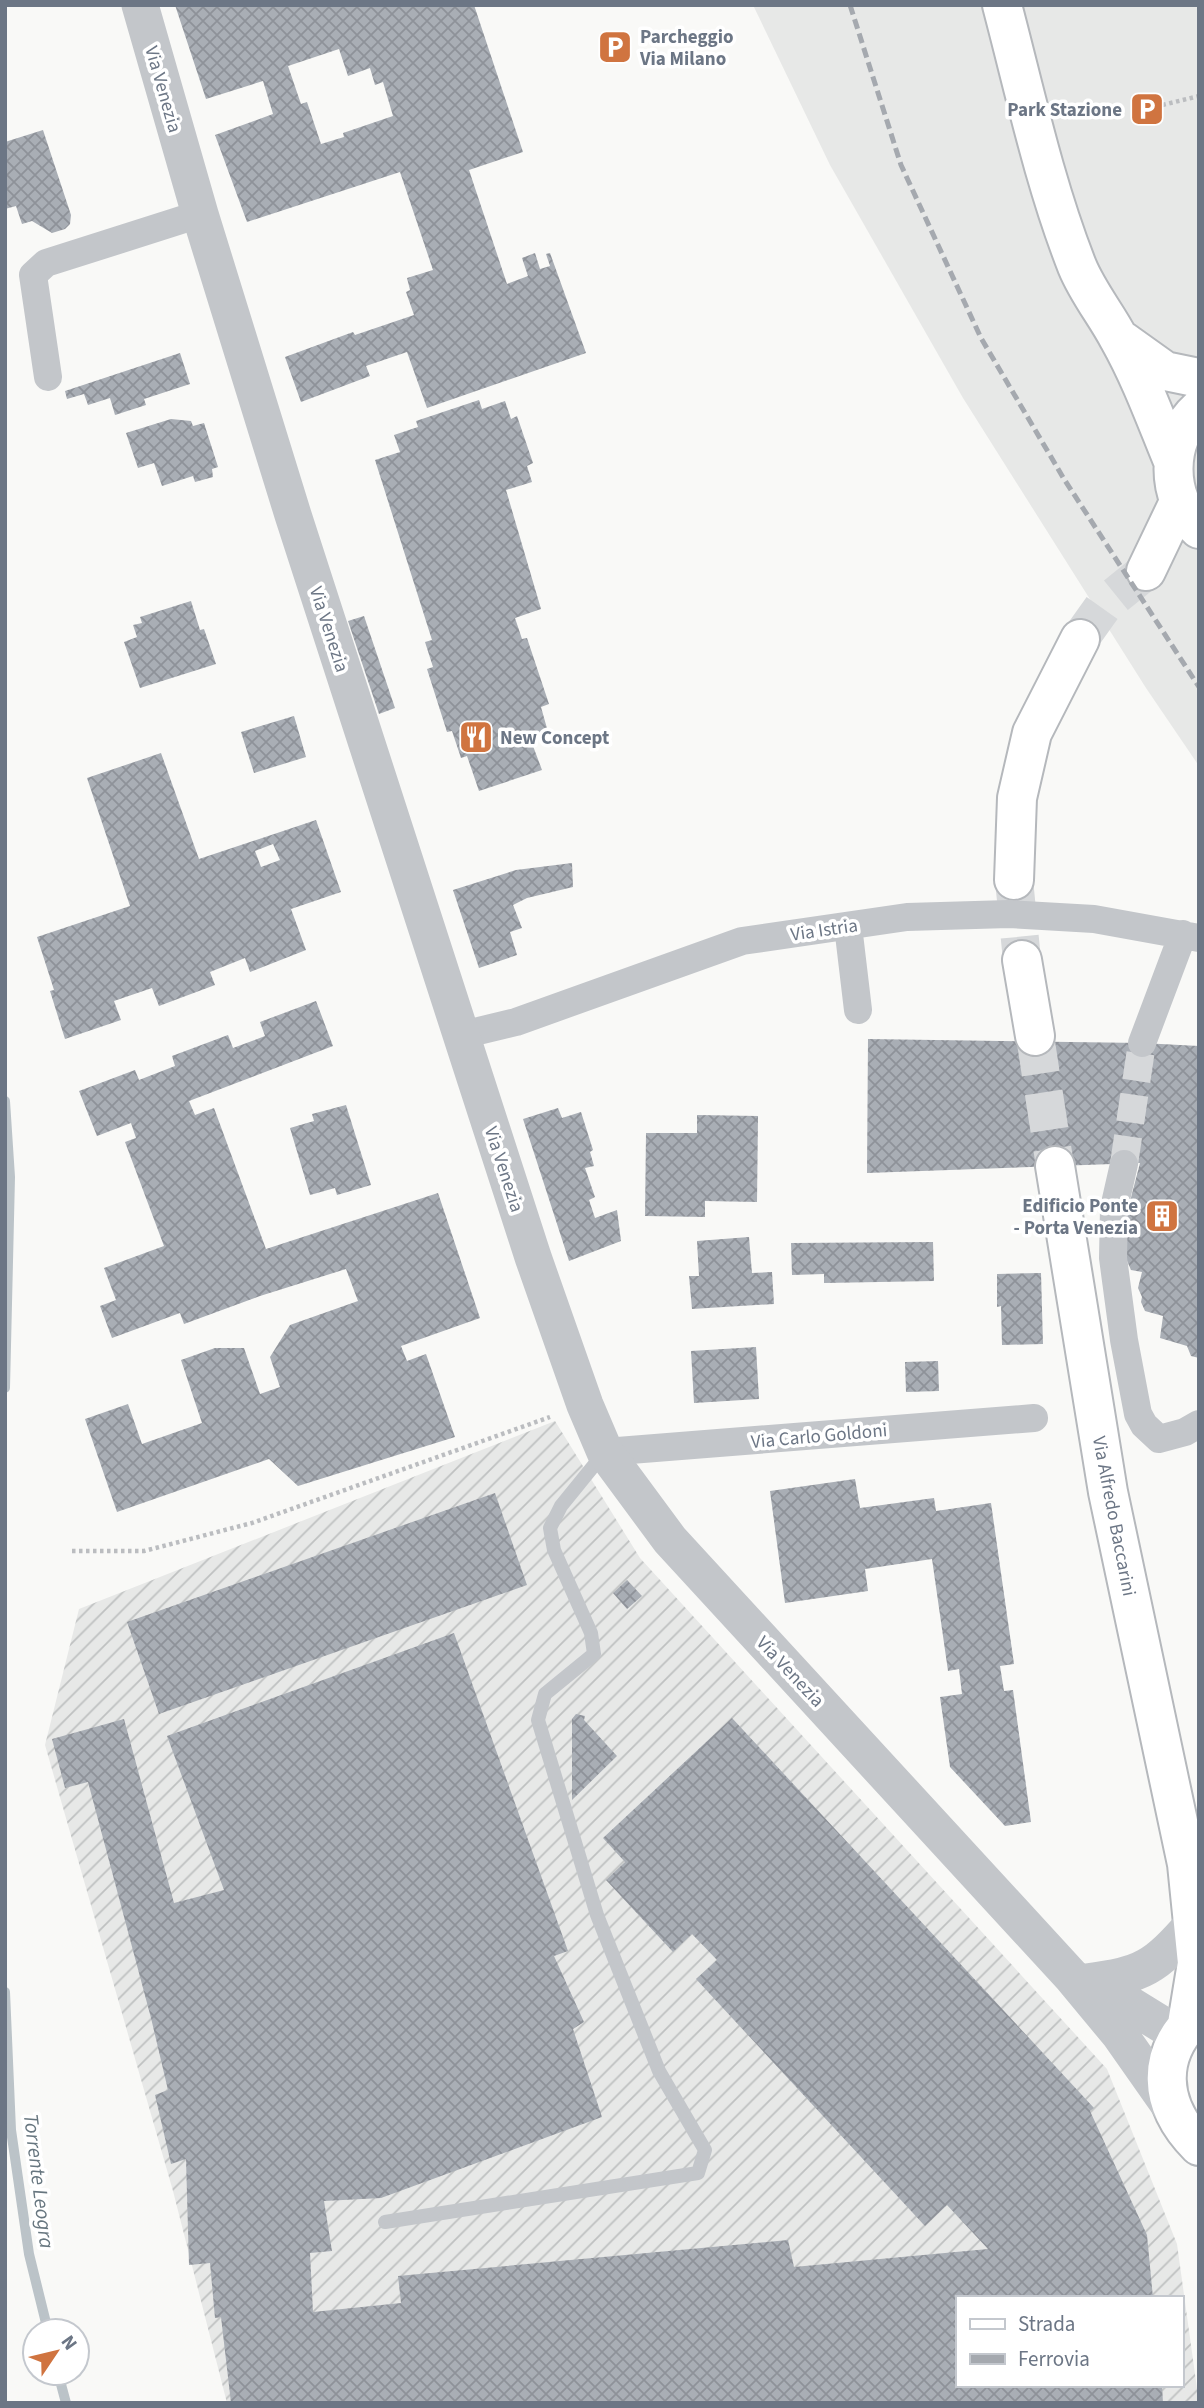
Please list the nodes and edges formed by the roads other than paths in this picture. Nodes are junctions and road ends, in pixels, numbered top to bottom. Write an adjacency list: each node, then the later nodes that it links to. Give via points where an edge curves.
1 (140, 5): 3 (street, Via Venezia)
2 (1002, 5): 4 (main road, via 1044,167 1077,267)
3 (200, 214): 5 (street, via 46,263 33,275); 17 (street, Via Venezia)
4 (1119, 338): 6 (main road, via 1164,371); 8 (main road)
5 (48, 377)
6 (1199, 378)
7 (1199, 409): 8 (main road, via 1180,435)
8 (1173, 461): 9 (main road, via 1174,482)
9 (1189, 516): 10 (main road, via 1146,571)
10 (1199, 551)
11 (1080, 639): 12 (main road, via 1032,733 1017,798)
12 (1014, 880)
13 (848, 926): 14 (street, Via Istria, via 907,917 1009,914 1094,919); 16 (street); 17 (street, Via Istria, via 742,941 516,1021)
14 (1191, 936): 19 (street)
15 (1022, 960): 18 (main road)
16 (858, 1010)
17 (462, 1035): 24 (street, Via Venezia, via 533,1257)
18 (1035, 1036)
19 (1142, 1043)
20 (1124, 1164): 23 (street, via 1112,1244 1136,1407 1144,1425 1159,1439)
21 (1055, 1166): 25 (main road, Via Alfredo Baccarini, via 1108,1492)
22 (1034, 1418): 24 (street, Via Carlo Goldoni)
23 (1199, 1424)
24 (605, 1452): 26 (street, Via Venezia, via 670,1541); 30 (lane, via 561,1506 550,1528 554,1550 592,1633 594,1654 545,1694 538,1720 597,1915 659,2071 705,2150 698,2173)
25 (1193, 1892): 26 (street, via 1167,1954 1119,1978); 27 (main road, Via Alfredo Baccarini, via 1197,1962)
26 (1079, 1979): 27 (street, Via Venezia, via 1132,2006); 28 (street, Via Venezia)
27 (1188, 2025): 28 (main road, Via Alfredo Baccarini, via 1171,2053 1167,2071)
28 (1172, 2109): 29 (main road, via 1182,2129)
29 (1199, 2146)
30 (385, 2222)

